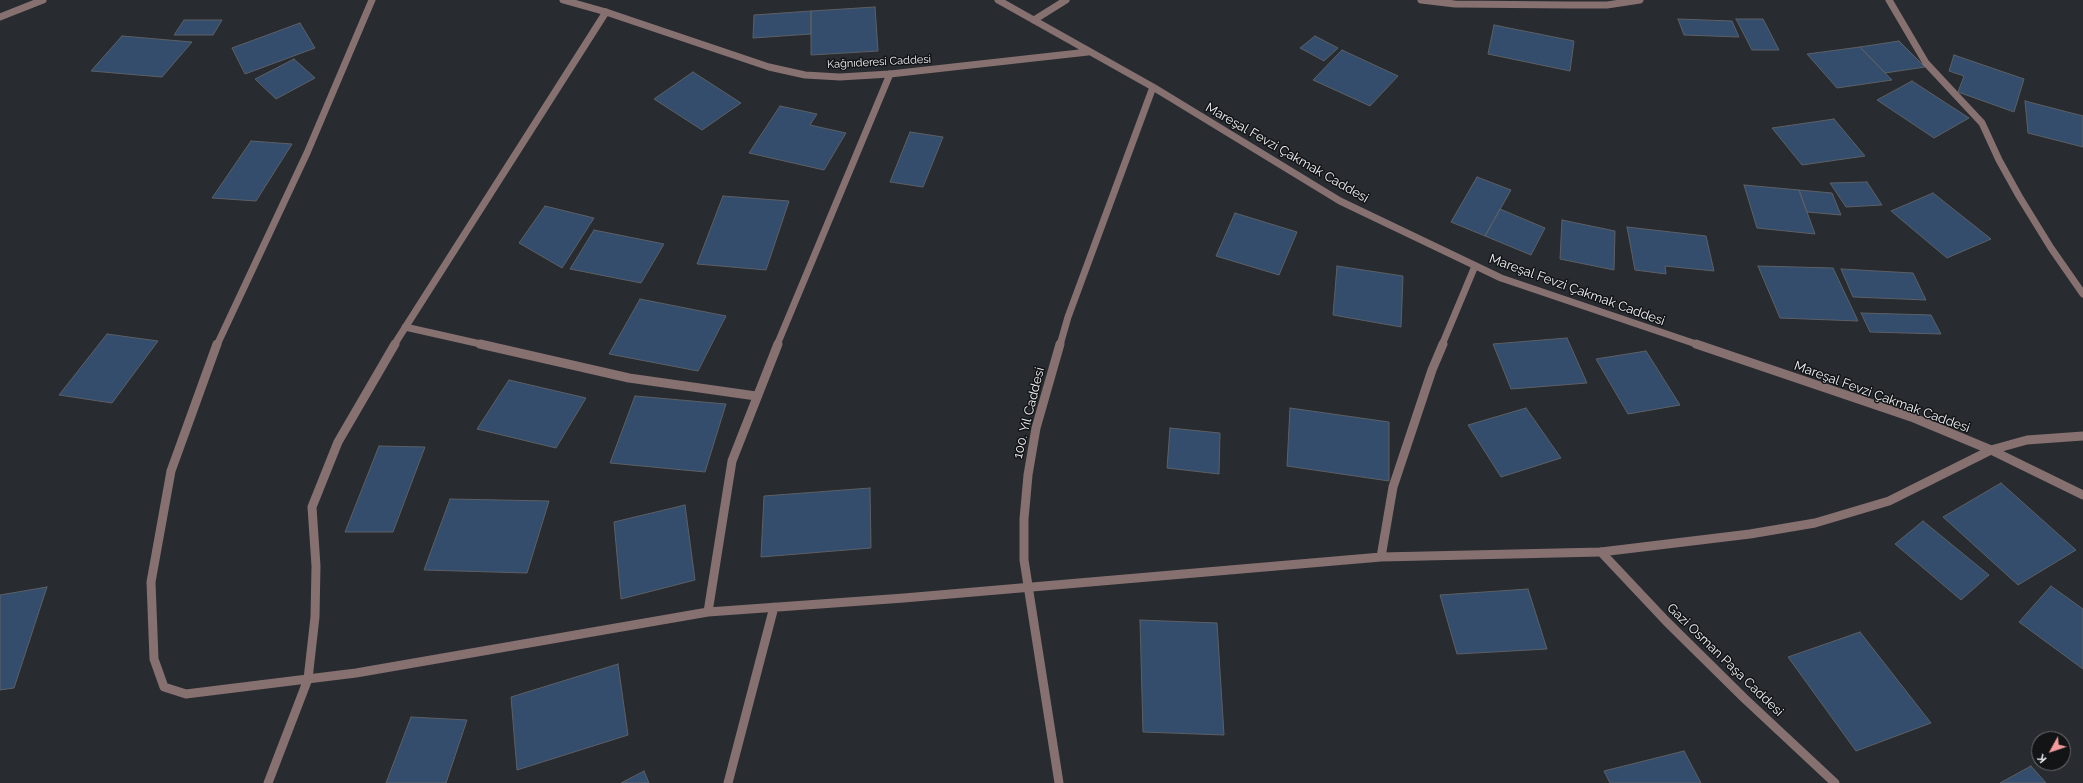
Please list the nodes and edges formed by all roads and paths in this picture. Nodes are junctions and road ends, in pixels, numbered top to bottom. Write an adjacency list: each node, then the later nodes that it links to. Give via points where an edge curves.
1 (43, 0): 11 (street)
2 (372, 0): 28 (street, via 307,153 214,351 171,471 151,582 154,659 164,687 186,694)
3 (563, 0): 10 (street, Kağnıderesi Caddesi)
4 (998, 0): 12 (street, Mareşal Fevzi Çakmak Caddesi)
5 (1066, 0): 12 (street)
6 (1421, 0): 9 (street, via 1455,4)
7 (1640, 0): 9 (street, via 1607,5)
8 (1889, 0): 17 (street, via 1926,63 1982,123 1998,160 2019,196)
9 (1569, 3)
10 (606, 12): 14 (street, Kağnıderesi Caddesi, via 776,69 805,75); 18 (street)
11 (0, 17)
12 (1034, 20): 13 (street, Mareşal Fevzi Çakmak Caddesi)
13 (1088, 52): 14 (street, Kağnıderesi Caddesi); 15 (street, Mareşal Fevzi Çakmak Caddesi)
14 (890, 74): 19 (street)
15 (1153, 87): 16 (street, Mareşal Fevzi Çakmak Caddesi, via 1340,202); 25 (street, 100. Yıl Caddesi, via 1068,317 1036,428 1024,519 1024,560)
16 (1475, 266): 21 (street, Mareşal Fevzi Çakmak Caddesi, via 1501,278 1914,418); 24 (street, via 1432,370 1393,487)
17 (2083, 294)
18 (405, 328): 19 (street, via 629,378); 28 (street, via 338,442 312,507 316,617)
19 (756, 396): 27 (street, via 732,461)
20 (2083, 436): 21 (street, via 2027,440)
21 (1991, 450): 22 (street, Mareşal Fevzi Çakmak Caddesi); 23 (street, via 1889,501 1815,523 1750,534)
22 (2083, 496)
23 (1600, 552): 24 (street); 32 (street, Gazi Osman Paşa Caddesi, via 1744,698)
24 (1381, 557): 25 (street)
25 (1029, 587): 26 (street); 31 (street, 100. Yıl Caddesi)
26 (774, 607): 27 (street); 30 (street)
27 (708, 612): 28 (street, via 364,671)
28 (308, 678): 29 (street)
29 (268, 783)
30 (728, 783)
31 (1059, 783)
32 (1835, 783)

